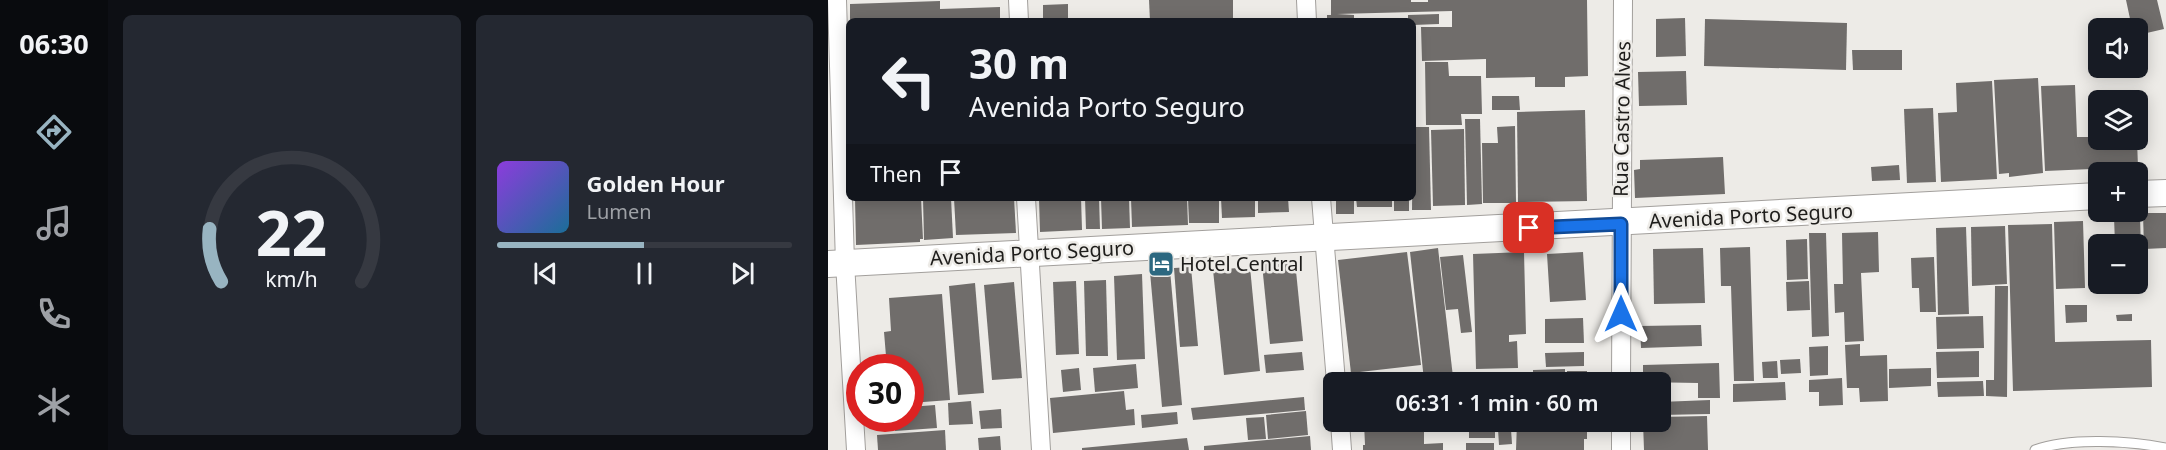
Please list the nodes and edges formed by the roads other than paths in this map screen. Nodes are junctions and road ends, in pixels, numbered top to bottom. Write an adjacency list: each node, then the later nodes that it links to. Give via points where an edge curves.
1 (837, 0): 15 (street)
2 (1018, 0): 5 (street)
3 (1306, 0): 6 (street)
4 (1623, 0): 12 (street, Rua Castro Alves)
5 (1019, 18)
6 (1307, 18)
7 (2166, 193): 8 (main road)
8 (2148, 194)
9 (2088, 197): 12 (main road, Avenida Porto Seguro)
10 (1026, 201): 14 (street)
11 (1321, 201): 13 (street)
12 (1621, 224): 13 (main road, Avenida Porto Seguro); 17 (street, Rua Castro Alves)
13 (1324, 237): 14 (main road, Avenida Porto Seguro); 16 (street)
14 (1030, 254): 15 (main road, Avenida Porto Seguro); 22 (street)
15 (836, 264): 21 (street)
16 (1335, 372)
17 (1621, 372)
18 (1341, 432): 23 (street)
19 (1621, 432): 24 (street)
20 (2166, 448): 25 (lane, via 2072,442)
21 (856, 450)
22 (1041, 450)
23 (1342, 450)
24 (1621, 450)
25 (2035, 450)

